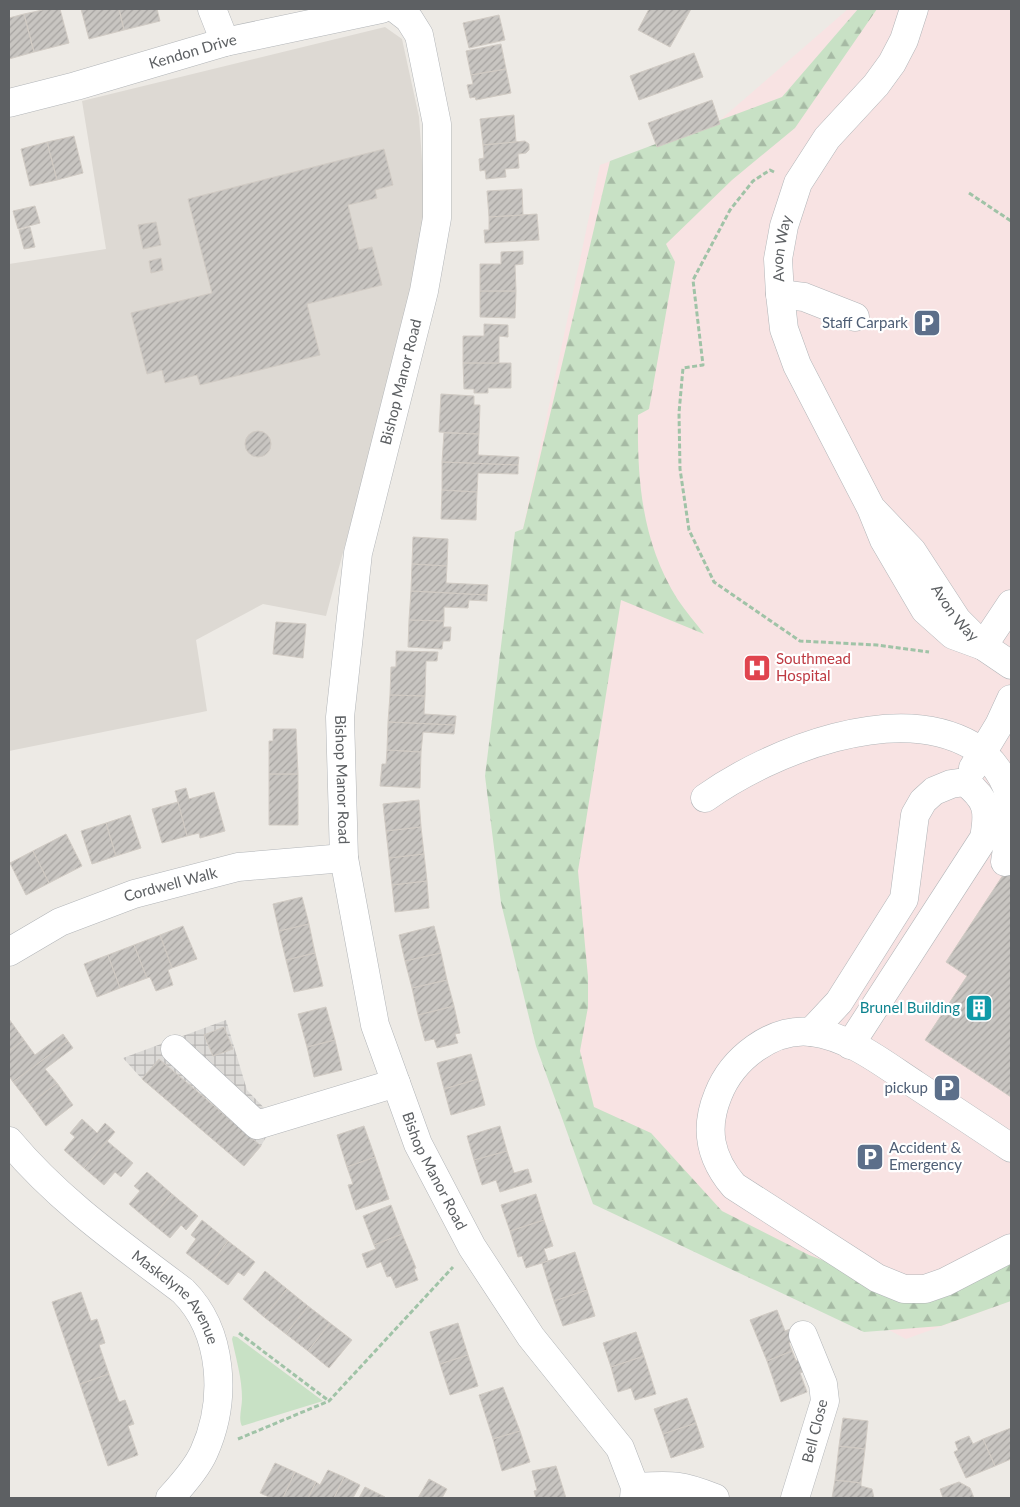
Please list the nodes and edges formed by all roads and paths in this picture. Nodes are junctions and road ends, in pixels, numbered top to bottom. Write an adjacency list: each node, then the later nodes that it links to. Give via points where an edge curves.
1 (212, 9): 5 (street)
2 (381, 9): 5 (street, Kendon Drive)
3 (396, 9): 18 (street, Bishop Manor Road, via 416,26 437,124 438,218 424,291 358,553 340,716)
4 (914, 9): 9 (street, Avon Way, via 904,40 892,62 876,85 827,138 798,182 778,259)
5 (225, 42): 6 (street, Kendon Drive)
6 (9, 103)
7 (969, 193): 8 (path)
8 (1011, 221)
9 (780, 294): 10 (street, via 804,298); 12 (street, Avon Way, via 784,329 797,365 871,508 912,551 957,620)
10 (856, 317)
11 (1011, 604): 12 (street)
12 (983, 646): 13 (street, Avon Way)
13 (1011, 665)
14 (1011, 699): 15 (street)
15 (982, 752): 16 (street); 17 (street, via 945,733 918,729 872,731 798,748 753,768); 19 (street, via 999,773 1010,800)
16 (965, 782): 21 (street, via 943,787 923,801 915,815 904,899 839,1002); 22 (street, via 985,804 988,816 984,838)
17 (704, 798)
18 (344, 858): 20 (street, Cordwell Walk, via 238,867 134,894 60,922); 24 (street, Bishop Manor Road, via 375,1025)
19 (1005, 862)
20 (9, 952)
21 (811, 1032): 22 (street); 28 (street, via 786,1035 762,1043 740,1059 722,1085 710,1114 713,1152 721,1170 734,1186 877,1278 904,1290 925,1289 945,1282)
22 (850, 1045): 26 (street)
23 (175, 1049): 24 (street, via 257,1125)
24 (396, 1083): 27 (street, Bishop Manor Road, via 418,1144)
25 (9, 1141): 32 (street, Maskelyne Avenue, via 67,1202 183,1291 200,1311 213,1345 219,1381 215,1416)
26 (1011, 1148)
27 (472, 1246): 31 (path); 33 (street, Bishop Manor Road, via 531,1337 620,1448)
28 (1011, 1248)
29 (237, 1331): 31 (path)
30 (803, 1336): 36 (street, Bell Close, via 823,1384 825,1401)
31 (329, 1401): 32 (path)
32 (203, 1454): 34 (street, Maskelyne Avenue)
33 (635, 1492): 35 (street, via 672,1484)
34 (177, 1496)
35 (715, 1498)
36 (795, 1498)

